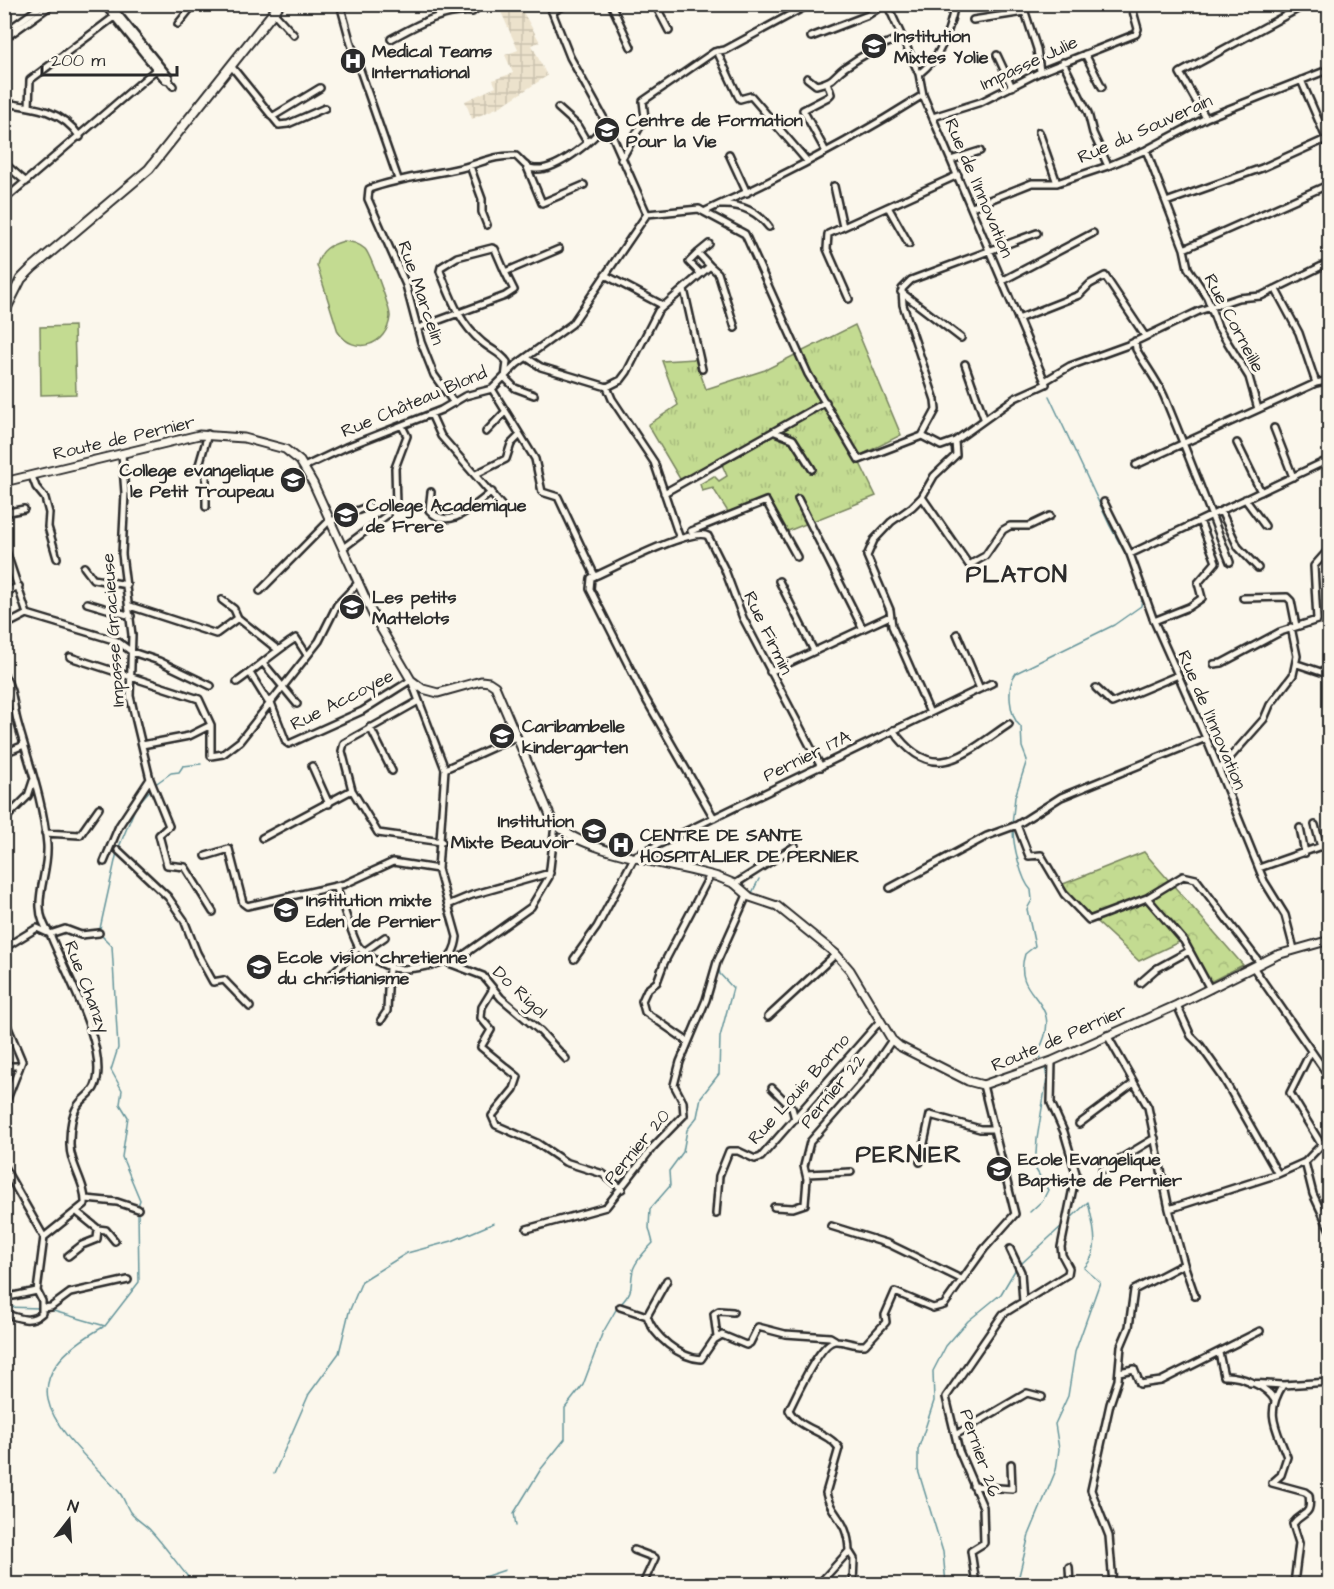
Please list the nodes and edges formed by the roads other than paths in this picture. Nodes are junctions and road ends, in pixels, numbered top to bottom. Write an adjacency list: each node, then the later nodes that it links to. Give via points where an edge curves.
1 (53, 4): 17 (street)
2 (104, 4): 20 (street)
3 (110, 4): 20 (street)
4 (194, 4): 22 (street)
5 (280, 4): 19 (main road)
6 (340, 4): 73 (street)
7 (482, 4): 29 (street, via 472,12 458,11 431,19)
8 (549, 4): 18 (street)
9 (567, 4): 18 (street)
10 (611, 4): 30 (street)
11 (655, 4): 23 (street)
12 (810, 4): 31 (street)
13 (886, 4): 26 (street); 27 (street, Rue de l'Innovation)
14 (955, 4): 39 (street, via 940,52)
15 (1131, 4): 32 (street, Impasse Julie, via 1136,34)
16 (1303, 6): 54 (street, via 1180,73)
17 (41, 7): 24 (street); 28 (street)
18 (552, 12): 55 (street, via 570,57)
19 (274, 13): 25 (street); 36 (main road)
20 (117, 16): 35 (street); 49 (street, via 30,80)
21 (973, 20): 38 (street, via 1025,12)
22 (178, 24)
23 (669, 32)
24 (4, 33)
25 (294, 35)
26 (811, 37)
27 (900, 38): 39 (street, Rue de l'Innovation); 42 (street, via 843,68)
28 (4, 39)
29 (392, 39)
30 (631, 47)
31 (717, 51): 65 (street, via 643,101 645,118); 67 (street, via 740,99 751,96)
32 (1086, 54): 34 (street, Impasse Julie); 45 (street)
33 (997, 56): 44 (street)
34 (1063, 62): 38 (street, Impasse Julie); 70 (street)
35 (158, 67): 43 (street, via 170,77); 57 (street)
36 (232, 67): 52 (street); 110 (main road, via 149,169 21,279)
37 (1329, 69): 41 (street, Rue du Souverain)
38 (1040, 71): 44 (street, Impasse Julie)
39 (919, 74): 47 (street, Rue de l'Innovation)
40 (807, 78): 42 (street, via 816,85)
41 (1301, 80): 54 (street, Rue du Souverain); 58 (street)
42 (827, 82): 61 (street, via 831,94 803,110)
43 (171, 84)
44 (1012, 87): 53 (street, Impasse Julie, via 981,102)
45 (1102, 87)
46 (320, 88): 52 (street)
47 (923, 95): 53 (street, Rue de l'Innovation); 61 (street, via 866,131)
48 (4, 103): 49 (street)
49 (29, 107): 57 (street, via 61,117)
50 (325, 108): 52 (street, via 282,126)
51 (558, 108): 59 (street, via 577,125)
52 (272, 117)
53 (933, 117): 66 (street, Rue de l'Innovation)
54 (1206, 118): 62 (street, Rue du Souverain)
55 (606, 122): 59 (street); 65 (street)
56 (1039, 132): 75 (street)
57 (80, 137): 74 (street)
58 (1326, 139): 60 (street); 81 (street, via 1262,168)
59 (587, 142): 71 (street, via 574,155 541,169)
60 (1329, 147)
61 (825, 150): 67 (street)
62 (1146, 150): 70 (street, Rue du Souverain); 81 (street, Rue Corneille)
63 (980, 151): 66 (street)
64 (729, 154): 79 (street)
65 (621, 160): 86 (street)
66 (951, 160): 72 (street, Rue de l'Innovation)
67 (807, 161): 79 (street)
68 (4, 163): 74 (street)
69 (470, 166): 71 (street, via 488,157 516,156); 73 (street); 87 (street)
70 (1108, 166): 75 (street, Rue du Souverain)
71 (527, 167): 77 (street, via 542,203)
72 (958, 175): 83 (street); 84 (street, Rue de l'Innovation)
73 (398, 179): 113 (street, Rue Marcelin, via 369,189 368,199 399,266)
74 (26, 182): 80 (street)
75 (1057, 183): 84 (street, Rue du Souverain, via 1032,183)
76 (1329, 184): 95 (street)
77 (584, 185)
78 (834, 186): 89 (street)
79 (747, 193): 82 (street, via 729,198)
80 (4, 200)
81 (1166, 202): 95 (street, Rue Corneille)
82 (721, 205): 85 (street); 88 (street, via 753,211)
83 (888, 207): 89 (street); 93 (street)
84 (972, 207): 96 (street, Rue de l'Innovation)
85 (704, 212): 86 (street, via 699,209); 128 (street, via 746,234 785,326)
86 (647, 214): 102 (street, Rue Château Blond)
87 (487, 225)
88 (769, 227)
89 (843, 227): 107 (street, via 826,239)
90 (1037, 233): 96 (street)
91 (1094, 233): 103 (street)
92 (709, 244): 97 (street)
93 (909, 244)
94 (559, 249): 100 (street)
95 (1184, 249): 109 (street, Rue Corneille, via 1191,274)
96 (989, 251): 103 (street, Rue de l'Innovation); 106 (street, via 910,280)
97 (698, 253): 99 (street); 101 (street, via 689,260)
98 (1329, 262): 105 (street)
99 (710, 266): 101 (street); 114 (street, via 718,273)
100 (505, 272): 111 (street, via 514,290); 111 (street, via 495,249 456,257 441,267)
101 (701, 274): 104 (street)
102 (605, 275): 108 (street); 118 (street, Rue Château Blond, via 572,324)
103 (1002, 281): 112 (street, Rue de l'Innovation)
104 (684, 289): 108 (street); 120 (street)
105 (1276, 290): 109 (street); 124 (street, via 1299,333)
106 (901, 292): 116 (street); 140 (street, via 935,400 936,410)
107 (849, 299)
108 (664, 306): 125 (street, via 652,319 627,372)
109 (1211, 306): 115 (street); 130 (street, Rue Corneille, via 1218,327 1249,377)
110 (4, 313)
111 (457, 314): 113 (street); 121 (street, via 507,362)
112 (1018, 319): 115 (street, via 1079,295 1105,276); 123 (street, Rue de l'Innovation)
113 (418, 328): 129 (street, Rue Marcelin, via 434,375)
114 (735, 328)
115 (1145, 336): 117 (street)
116 (961, 338)
117 (1136, 341): 123 (street, via 1082,360); 143 (street)
118 (527, 358): 121 (street, Rue Château Blond); 125 (street, via 541,367)
119 (965, 364): 133 (street)
120 (702, 369)
121 (504, 378): 126 (street, Rue Château Blond); 127 (street, via 515,388)
122 (1329, 381): 124 (street)
123 (1046, 382): 133 (street)
124 (1316, 383): 130 (street)
125 (607, 387): 155 (street, via 654,462)
126 (492, 389): 129 (street, Rue Château Blond, via 475,392); 131 (street, via 503,402)
127 (534, 395)
128 (826, 402): 137 (street); 140 (street, via 858,460)
129 (454, 403): 132 (street, Rue Château Blond)
130 (1258, 410): 143 (street)
131 (505, 412): 136 (street); 139 (street)
132 (431, 414): 134 (street, Rue Château Blond); 149 (street, via 441,436)
133 (984, 418): 141 (street)
134 (402, 426): 147 (street, Rue Château Blond); 161 (street, via 407,436 395,468)
135 (1275, 428): 151 (street)
136 (486, 432)
137 (774, 432): 148 (street, via 793,439); 155 (street)
138 (208, 434): 144 (street, Route de Pernier); 147 (street, Route de Pernier, via 285,449); 164 (street, via 199,465 206,469)
139 (520, 435): 149 (street, via 511,444 507,459); 184 (street, via 535,459 542,492 558,497)
140 (921, 436): 141 (street, via 941,446)
141 (955, 441): 157 (street, via 956,455 934,476)
142 (1237, 442): 156 (street)
143 (1184, 444): 146 (street); 170 (street)
144 (122, 454): 150 (street, Route de Pernier); 187 (street, Impasse Gracieuse, via 122,554)
145 (1329, 459): 151 (street)
146 (1136, 465)
147 (304, 467): 171 (street, Route de Pernier)
148 (812, 469)
149 (476, 474): 154 (street)
150 (32, 476): 152 (street, Route de Pernier); 180 (street, via 45,498)
151 (1293, 477): 156 (street)
152 (4, 482)
153 (431, 492): 154 (street, via 429,510 443,520 465,513)
154 (492, 492): 162 (street)
155 (664, 492): 174 (street)
156 (1261, 492): 159 (street)
157 (922, 496): 169 (street, via 969,565 985,556 1010,526 1029,526); 197 (street, via 891,522 868,549 867,556)
158 (798, 499): 202 (street)
159 (1245, 500): 166 (street); 173 (street)
160 (1104, 502): 178 (street, Rue de l'Innovation)
161 (396, 505)
162 (501, 505)
163 (369, 506): 171 (street)
164 (206, 507)
165 (24, 509): 167 (street)
166 (1221, 511): 170 (street); 183 (street, via 1238,548)
167 (4, 513)
168 (387, 515): 176 (street)
169 (1050, 516)
170 (1211, 516): 172 (street); 181 (street)
171 (331, 521): 176 (street, Route de Pernier); 189 (street)
172 (1200, 521): 178 (street); 199 (street, via 1216,562 1198,583 1202,598 1189,608)
173 (1265, 526)
174 (679, 537): 179 (street, via 766,501); 184 (street); 212 (street, Rue Firmin, via 697,533 708,536 742,618)
175 (4, 545): 188 (street)
176 (343, 548): 186 (street, Route de Pernier)
177 (1329, 548): 201 (street, via 1314,566 1317,620)
178 (1130, 554): 199 (street, Rue de l'Innovation)
179 (797, 557)
180 (57, 558)
181 (1230, 562)
182 (84, 567): 187 (street, via 93,579)
183 (1258, 568)
184 (595, 576): 248 (street, via 589,585 595,599 644,696)
185 (779, 581): 205 (street)
186 (359, 582): 207 (street, via 337,605 322,636); 218 (street, Route de Pernier)
187 (127, 585): 194 (street, Impasse Gracieuse)
188 (19, 586): 190 (street); 195 (street)
189 (260, 591)
190 (4, 593)
191 (1243, 598): 201 (street, via 1287,597)
192 (222, 600): 198 (street)
193 (87, 603): 196 (street)
194 (130, 606): 196 (street, Impasse Gracieuse); 198 (street, via 216,634)
195 (27, 614): 200 (street); 206 (street, via 117,641)
196 (131, 616): 206 (street, Impasse Gracieuse)
197 (890, 616): 202 (street); 228 (street)
198 (238, 618): 204 (street)
199 (1154, 621): 216 (street, Rue de l'Innovation)
200 (4, 626)
201 (1294, 626): 210 (street); 211 (street)
202 (862, 627): 205 (street)
203 (957, 634): 224 (street)
204 (277, 650): 207 (street, via 296,638); 209 (street)
205 (814, 651): 212 (street)
206 (132, 652): 217 (street, Impasse Gracieuse); 222 (street)
207 (307, 655): 221 (street)
208 (70, 657): 217 (street)
209 (264, 664): 213 (street); 221 (street, Rue Accoyee)
210 (1214, 664)
211 (1297, 664): 215 (street); 241 (street, via 1263,719)
212 (770, 672): 239 (street, Rue Firmin)
213 (250, 673): 219 (street); 225 (street)
214 (4, 675): 235 (street, Rue Chanzy, via 10,683)
215 (1329, 675)
216 (1176, 676): 223 (street, via 1110,703); 234 (street, Rue de l'Innovation)
217 (131, 678): 230 (street, via 199,699); 236 (street, Impasse Gracieuse, via 130,696)
218 (411, 681): 225 (street, Rue Accoyee, via 362,711 289,744); 226 (street); 233 (street, via 438,693 489,682)
219 (237, 682)
220 (992, 683): 224 (street, Pernier 17A)
221 (283, 684): 225 (street); 227 (street, Rue Accoyee)
222 (211, 686)
223 (1096, 688)
224 (980, 689): 228 (street, Pernier 17A)
225 (269, 701): 230 (street, via 240,741 223,754 211,756)
226 (417, 702): 231 (street); 240 (street)
227 (297, 704)
228 (930, 713): 232 (street, Pernier 17A)
229 (1009, 724): 232 (street, via 950,762 938,763 918,755)
230 (211, 725): 236 (street, via 189,736)
231 (370, 727): 242 (street); 245 (street, via 344,742 342,751)
232 (893, 730): 239 (street, Pernier 17A)
233 (516, 737): 240 (street); 250 (street)
234 (1206, 738): 241 (street, Rue de l'Innovation); 251 (street, via 1071,793)
235 (24, 745): 237 (street, via 12,750); 243 (street, Rue Chanzy)
236 (142, 745): 244 (street, Impasse Gracieuse)
237 (4, 746)
238 (312, 766): 246 (street)
239 (821, 767): 248 (street, Pernier 17A)
240 (445, 769): 256 (street)
241 (1219, 770): 265 (street, Rue de l'Innovation)
242 (392, 771)
243 (33, 780): 249 (street, via 28,796); 254 (street, Rue Chanzy)
244 (150, 780): 264 (street, via 122,819); 275 (street, Impasse Gracieuse, via 169,826 159,836 167,865 184,867)
245 (352, 790): 246 (street); 256 (street, via 378,833)
246 (329, 804): 255 (street)
247 (99, 808): 254 (street, via 80,835)
248 (714, 818): 263 (street, Pernier 17A)
249 (4, 820)
250 (555, 825): 263 (street, Route de Pernier, via 585,843); 267 (street)
251 (1017, 825): 271 (street, via 987,836); 273 (street, via 1029,856 1042,856 1064,894 1089,920)
252 (1315, 825): 259 (street)
253 (1300, 828): 261 (street)
254 (45, 833): 277 (street, Rue Chanzy, via 40,922)
255 (262, 838)
256 (442, 842): 266 (street)
257 (1329, 843): 259 (street)
258 (795, 846): 269 (street)
259 (1321, 847): 261 (street)
260 (118, 849): 296 (street, via 168,897 184,920 213,982 224,980)
261 (1305, 853): 265 (street)
262 (206, 856): 270 (street, via 227,848 246,906)
263 (636, 856): 268 (street, Route de Pernier); 286 (street, via 597,927)
264 (104, 862)
265 (1259, 868): 282 (street, Rue de l'Innovation, via 1285,915)
266 (438, 869): 270 (street, via 393,862); 274 (street)
267 (550, 873): 274 (street); 288 (street, via 531,907)
268 (710, 875): 269 (street, Route de Pernier); 303 (street, via 657,982 643,995 641,1005)
269 (735, 884): 272 (street, Route de Pernier)
270 (336, 886): 280 (street, via 351,935)
271 (890, 888)
272 (747, 895): 285 (street, Route de Pernier, via 777,906); 303 (street, Pernier 20)
273 (1147, 898): 284 (street); 289 (street, via 1183,876 1193,876)
274 (448, 905): 287 (street, via 456,942)
275 (213, 912)
276 (99, 933): 277 (street, via 81,935 65,929)
277 (50, 934): 281 (street, via 37,928); 328 (street, Rue Chanzy, via 92,1031 95,1087 77,1107 69,1149)
278 (385, 937): 283 (street)
279 (1329, 940): 282 (street, Route de Pernier)
280 (359, 947): 283 (street); 291 (street)
281 (4, 948)
282 (1294, 949): 289 (street, Route de Pernier)
283 (365, 951): 290 (street)
284 (1189, 951): 292 (street); 294 (street)
285 (836, 954): 297 (street); 300 (street, Route de Pernier)
286 (574, 959)
287 (445, 961): 288 (street, Do Rigol); 290 (street, via 400,970)
288 (451, 964): 293 (street, Do Rigol, via 483,976)
289 (1257, 965): 294 (street, Route de Pernier); 304 (street)
290 (389, 967): 299 (street, via 387,1011)
291 (327, 979)
292 (1140, 982)
293 (493, 989): 305 (street, Do Rigol); 327 (street, via 482,1007 481,1018 491,1030 481,1047 518,1077 514,1089 492,1116 496,1125 537,1143 565,1162 603,1174)
294 (1210, 989): 295 (street, Route de Pernier)
295 (1177, 1005): 301 (street, Route de Pernier); 326 (street, via 1191,1036 1222,1076)
296 (250, 1007)
297 (768, 1017)
298 (4, 1018): 307 (street)
299 (381, 1020)
300 (880, 1021): 302 (street, Route de Pernier); 314 (street, Rue Louis Borno)
301 (1107, 1035): 306 (street, Route de Pernier); 310 (street)
302 (892, 1040): 311 (street, Route de Pernier, via 935,1066); 325 (street, Pernier 22, via 866,1078 810,1142 804,1166)
303 (687, 1041): 327 (street, Pernier 20, via 674,1085 683,1102 684,1115 653,1147)
304 (1311, 1051): 309 (street); 319 (street, via 1290,1094)
305 (566, 1059)
306 (1052, 1061): 311 (street, Route de Pernier); 349 (street, Pernier 26, via 1051,1103 1076,1173 1062,1255 1069,1268 1068,1274)
307 (21, 1063): 308 (street); 313 (street)
308 (4, 1066)
309 (1329, 1078)
310 (1134, 1083): 315 (street); 318 (street, via 1148,1107)
311 (983, 1085): 316 (street)
312 (772, 1088): 314 (street, via 792,1108)
313 (4, 1107)
314 (795, 1120): 333 (street, Rue Louis Borno, via 761,1157 755,1159 738,1150 729,1151 719,1176)
315 (1079, 1124)
316 (995, 1129): 320 (street, via 980,1129 930,1115); 345 (street, via 1015,1214 984,1249)
317 (1329, 1136): 319 (street)
318 (1155, 1138): 323 (street); 331 (street)
319 (1321, 1144): 321 (street)
320 (920, 1162)
321 (1305, 1162): 326 (street); 337 (street, via 1313,1194)
322 (4, 1167): 338 (street)
323 (1102, 1170)
324 (851, 1172): 325 (street)
325 (807, 1174): 329 (street, Pernier 22, via 803,1205)
326 (1278, 1174): 331 (street)
327 (622, 1189): 336 (street, Pernier 20, via 606,1207)
328 (86, 1199): 330 (street); 332 (street)
329 (774, 1207)
330 (138, 1209)
331 (1169, 1209): 342 (street)
332 (77, 1212): 335 (street); 338 (street)
333 (716, 1214)
334 (831, 1226): 345 (street, via 889,1244)
335 (98, 1229): 339 (street, via 106,1230); 341 (street, via 97,1239)
336 (527, 1229)
337 (1329, 1230)
338 (44, 1237): 346 (street)
339 (115, 1241)
340 (1010, 1249): 349 (street, via 1021,1272)
341 (68, 1256)
342 (1184, 1264): 348 (street); 359 (street, via 1134,1290)
343 (128, 1280): 350 (street, via 70,1293 51,1307)
344 (667, 1280): 354 (street)
345 (963, 1281): 357 (street, via 938,1308 895,1292 886,1322 865,1345)
346 (37, 1291): 347 (street, via 13,1296); 350 (street)
347 (4, 1292)
348 (1196, 1296)
349 (1023, 1302): 365 (street, Pernier 26, via 1003,1314 946,1397)
350 (42, 1308): 353 (street, via 42,1313 29,1320)
351 (620, 1308): 354 (street)
352 (733, 1312): 356 (street, via 714,1314)
353 (4, 1313)
354 (647, 1316): 356 (street, via 661,1339 695,1359 704,1356)
355 (1260, 1331): 358 (street)
356 (717, 1337): 357 (street, via 729,1336 746,1345 758,1327 763,1326 785,1334)
357 (835, 1340): 369 (street, via 810,1369 789,1410 839,1448 826,1493 845,1525)
358 (1219, 1353): 359 (street, via 1161,1381 1140,1384 1134,1369); 361 (street, via 1224,1376)
359 (1119, 1372): 378 (street, via 1091,1490 1109,1536)
360 (1329, 1382): 362 (street)
361 (1250, 1383): 362 (street); 364 (street, via 1269,1392)
362 (1283, 1384): 364 (street)
363 (1042, 1397): 365 (street, via 1027,1393)
364 (1275, 1401): 379 (street, via 1273,1424 1287,1457 1286,1466 1272,1483 1309,1495 1305,1515 1293,1524 1299,1543)
365 (957, 1434): 367 (street, Pernier 26, via 959,1451)
366 (1011, 1464): 367 (street, via 1012,1489)
367 (973, 1486): 376 (street, Pernier 26, via 985,1520 984,1543 971,1551)
368 (634, 1550): 371 (street, via 655,1558)
369 (849, 1551): 374 (street); 375 (street, via 854,1558)
370 (1069, 1568): 377 (street)
371 (643, 1584)
372 (706, 1584): 373 (street)
373 (712, 1584)
374 (819, 1584)
375 (853, 1584)
376 (976, 1584)
377 (1070, 1584)
378 (1113, 1584)
379 (1294, 1584)

